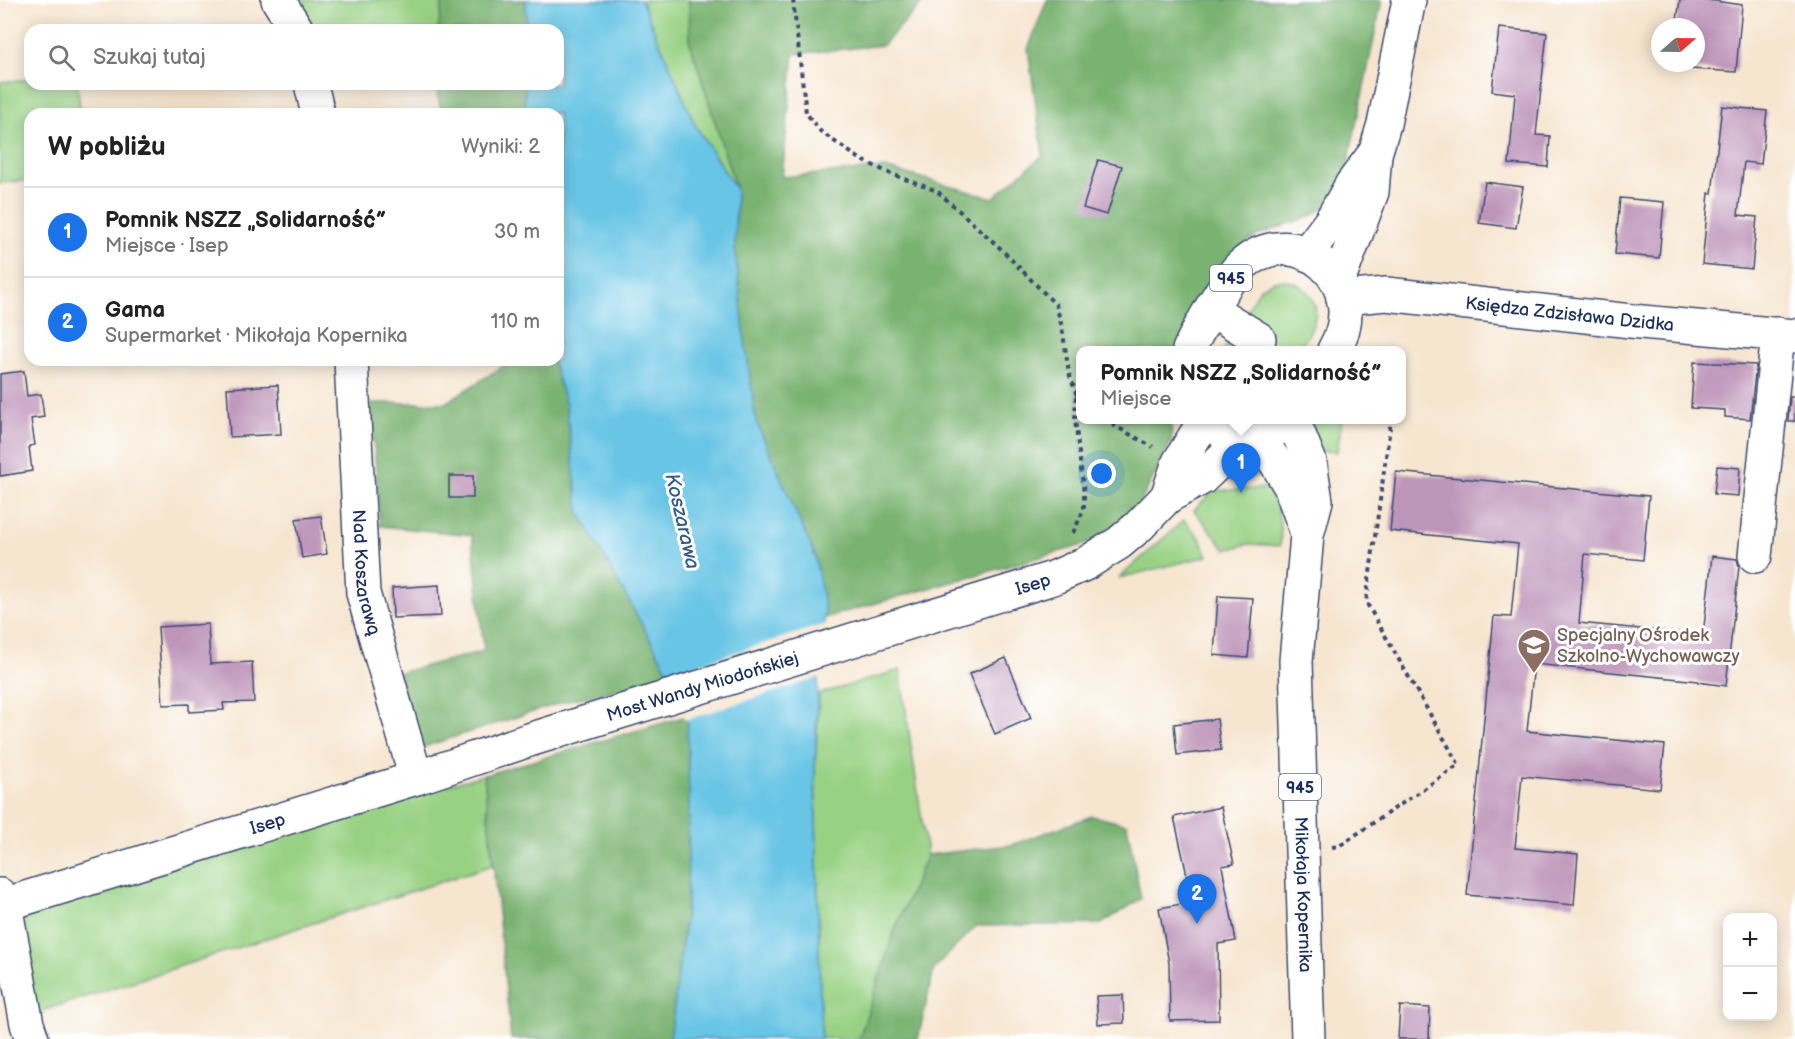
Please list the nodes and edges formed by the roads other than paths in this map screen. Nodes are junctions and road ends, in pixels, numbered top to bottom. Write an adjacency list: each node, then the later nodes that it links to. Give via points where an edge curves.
1 (278, 0): 3 (street)
2 (1410, 0): 6 (street)
3 (293, 24)
4 (312, 90): 5 (street)
5 (317, 108)
6 (1375, 154): 7 (street); 8 (street, via 1372,192)
7 (1306, 254): 8 (street, 945, via 1322,263); 9 (street, 945, via 1284,249 1252,258 1232,276)
8 (1341, 290): 10 (street, Księdza Zdzisława Dzidka); 13 (street, via 1345,323)
9 (1212, 310): 11 (street); 12 (street, 945)
10 (1786, 335): 22 (street)
11 (1258, 339)
12 (1192, 346)
13 (1336, 346)
14 (351, 366): 25 (street, Nad Koszarawą, via 363,593)
15 (1203, 424): 20 (street, Isep, via 1179,462)
16 (1211, 424): 19 (street, via 1221,431)
17 (1286, 424): 19 (street, 945)
18 (1294, 424): 21 (street, Mikołaja Kopernika / 945, via 1310,462 1315,492)
19 (1251, 436): 20 (street, Isep, via 1202,478); 21 (street, Mikołaja Kopernika / 945, via 1285,476)
20 (1167, 497): 23 (street, Isep, via 1125,539 1079,567)
21 (1307, 535): 28 (street, Mikołaja Kopernika / 945, via 1296,661)
22 (1755, 556)
23 (876, 632): 24 (street, Most Wandy Miodońskiej)
24 (529, 741): 25 (street, Isep)
25 (416, 778): 26 (street, Isep)
26 (2, 902): 27 (street, Isep)
27 (32, 1039)
28 (1308, 1039)

